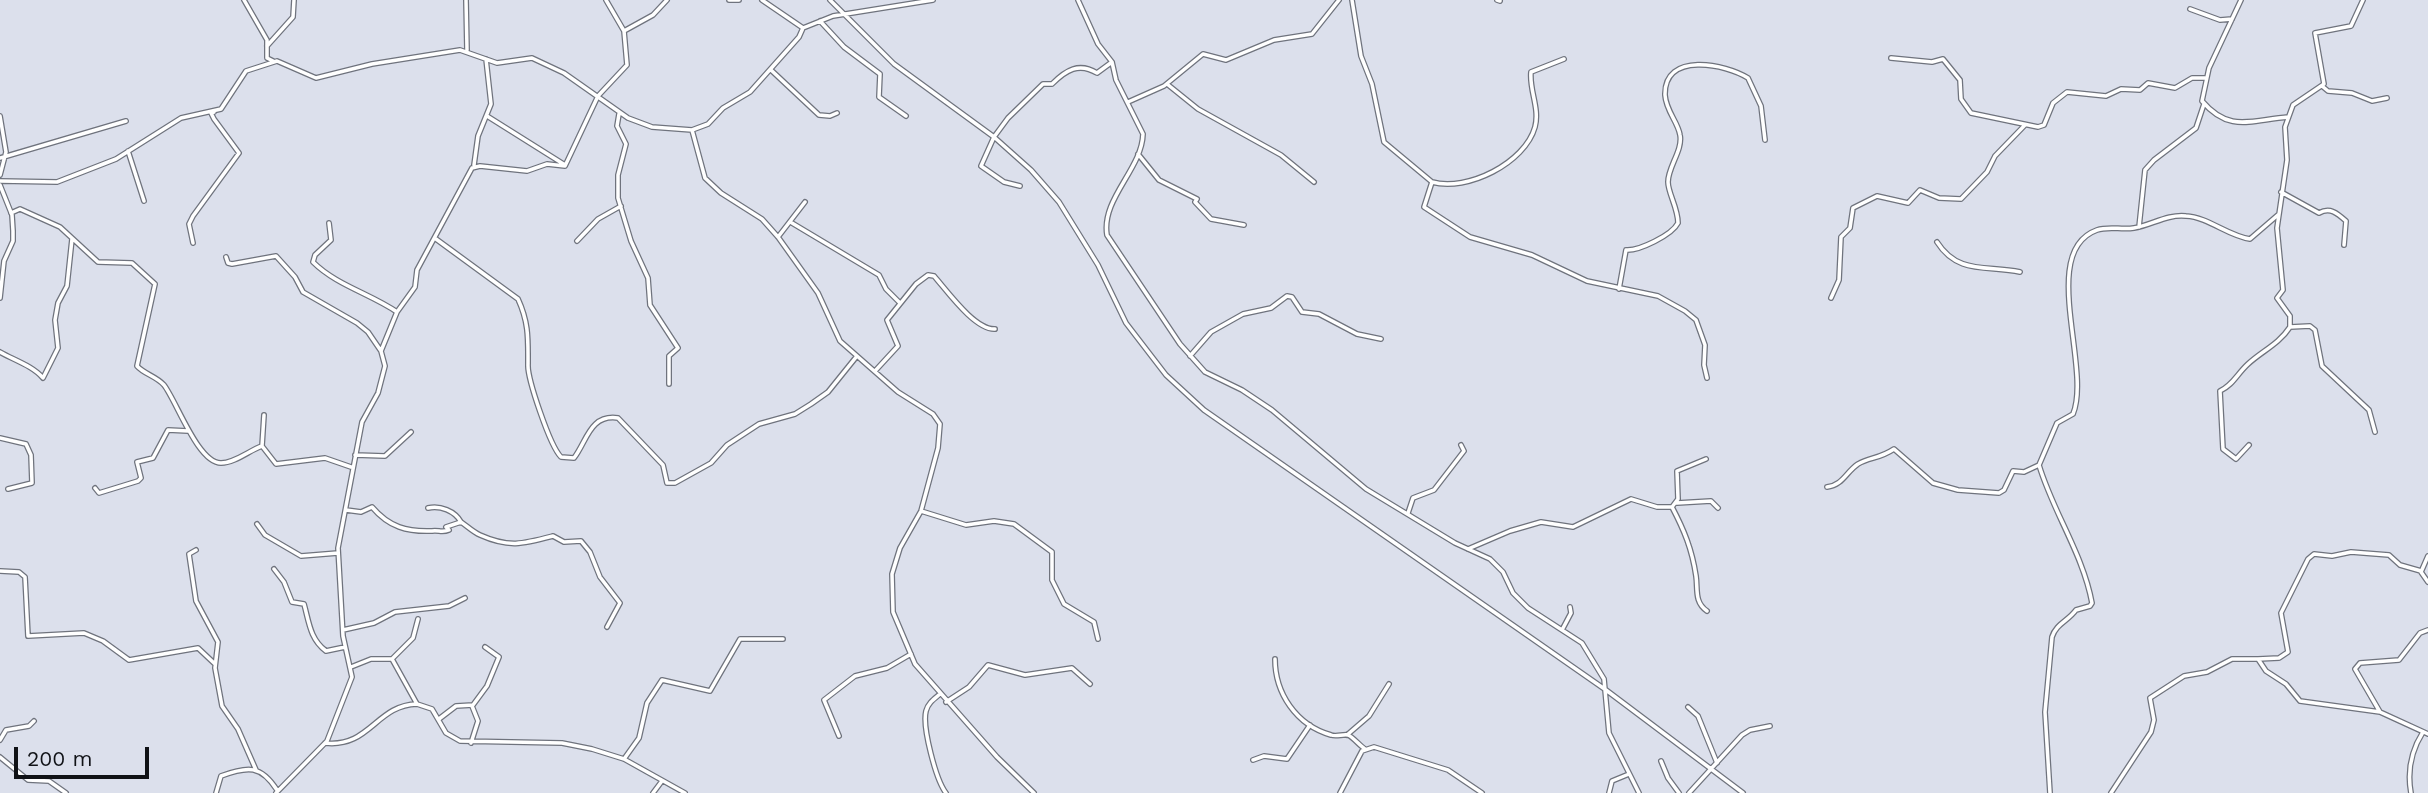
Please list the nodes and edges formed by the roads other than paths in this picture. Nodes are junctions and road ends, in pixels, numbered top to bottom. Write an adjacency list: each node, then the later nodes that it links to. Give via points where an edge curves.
1 (244, 0): 22 (street)
2 (295, 0): 22 (street, via 293,17)
3 (466, 0): 23 (street)
4 (606, 0): 21 (street)
5 (667, 0): 21 (street, via 653,15)
6 (729, 0): 7 (street)
7 (739, 0)
8 (762, 0): 20 (street)
9 (830, 0): 17 (street)
10 (933, 0): 17 (street)
11 (1078, 0): 28 (street, via 1098,44)
12 (1339, 0): 31 (street, via 1312,34 1274,40 1226,60 1203,54)
13 (1352, 0): 57 (street, via 1382,138)
14 (2241, 0): 18 (street)
15 (2363, 0): 32 (street, via 2351,26 2315,33)
16 (2190, 9): 18 (street, via 2220,20)
17 (842, 15): 19 (street); 47 (street, via 894,64)
18 (2232, 19): 30 (street)
19 (820, 21): 20 (street); 42 (street, via 844,47 880,74 879,97)
20 (803, 28): 29 (street)
21 (624, 31): 33 (street, via 627,65)
22 (267, 46): 27 (street, via 267,58)
23 (467, 50): 25 (street); 27 (street, via 372,64 320,78)
24 (1891, 58): 45 (street, via 1943,59 1960,80 1961,100 1971,113)
25 (485, 59): 33 (street, via 501,64 534,58); 41 (street, via 491,95)
26 (1564, 59): 57 (street, via 1531,72 1535,127 1513,161 1461,184)
27 (274, 61): 37 (street, via 246,71 228,104)
28 (1112, 62): 35 (street); 47 (street, via 1097,73 1088,68 1069,69 1052,84 1043,84)
29 (771, 70): 38 (street, via 819,115); 46 (street, via 708,124)
30 (2205, 78): 36 (street); 45 (street, via 2192,78 2175,89 2148,83 2140,90 2121,89 2106,96 2067,92 2053,103 2044,125)
31 (1167, 84): 35 (street); 56 (street, via 1198,108 1281,155)
32 (2322, 86): 34 (street, via 2372,101); 43 (street, via 2300,98)
33 (598, 96): 39 (street); 53 (street)
34 (2387, 98)
35 (1128, 102): 50 (street, via 1143,134)
36 (2204, 104): 43 (street, via 2221,119 2237,122); 68 (street, via 2196,128 2145,170)
37 (216, 111): 49 (street, via 181,118); 74 (street, via 211,113 213,118 239,153 193,216 189,224)
38 (837, 113)
39 (619, 114): 46 (street, via 652,127); 62 (street, via 617,126 626,144 618,175)
40 (0, 116): 51 (street)
41 (487, 116): 53 (street); 54 (street, via 474,151)
42 (906, 116)
43 (2288, 117): 59 (street)
44 (126, 121): 51 (street)
45 (2025, 125): 80 (street, via 1961,199 1939,198 1920,190 1908,204 1877,196 1853,208 1850,227 1841,237 1839,280)
46 (692, 130): 69 (street, via 708,182 762,219)
47 (994, 137): 58 (street, via 981,166 1004,182); 145 (street, via 1059,202 1098,265 1126,323 1166,375 1204,410)
48 (1765, 140): 78 (street, via 1761,106 1748,78 1720,67 1693,64 1671,78 1666,98 1681,138 1668,182 1678,223 1669,235 1635,251 1626,250)
49 (128, 151): 55 (street, via 57,182); 60 (street)
50 (1138, 154): 67 (street, via 1159,180 1197,199 1211,219); 89 (street, via 1107,219 1107,235)
51 (6, 156): 52 (street); 55 (street)
52 (0, 158)
53 (565, 165): 54 (street, via 545,164 527,171)
54 (474, 166): 71 (street)
55 (0, 180): 63 (street)
56 (1314, 182)
57 (1432, 182): 78 (street, via 1424,207 1470,237 1510,247 1577,278)
58 (1020, 186)
59 (2281, 192): 64 (street); 75 (street, via 2319,213 2336,212 2346,221)
60 (144, 201)
61 (805, 202): 66 (street)
62 (621, 206): 72 (street, via 598,219); 92 (street, via 648,278 650,305 678,348 669,356)
63 (11, 213): 70 (street, via 20,209 51,220); 79 (street, via 13,241 4,261)
64 (2279, 214): 68 (street, via 2248,239 2187,216); 83 (street, via 2283,290 2277,298 2290,316)
65 (329, 223): 82 (street, via 331,240 314,255 313,262)
66 (792, 223): 69 (street); 81 (street, via 879,275)
67 (1244, 225)
68 (2139, 227): 103 (street, via 2099,229 2074,250 2069,281 2079,380 2076,405 2073,414 2057,423)
69 (778, 237): 88 (street, via 818,293 837,336)
70 (72, 239): 87 (street, via 67,286 55,320 58,348 43,377); 94 (street, via 100,263 132,263 155,284 137,366 164,385)
71 (436, 239): 82 (street, via 417,270 415,287); 88 (street, via 518,299 530,350 527,365 546,432 561,457 575,458 593,425 604,418 618,418 663,465 667,484 676,484 759,424 795,414 822,397)
72 (577, 241)
73 (1937, 242): 77 (street, via 1965,266)
74 (193, 243)
75 (2344, 245)
76 (226, 257): 86 (street, via 232,264 276,256 303,292 369,332)
77 (2020, 272)
78 (1619, 289): 91 (street, via 1658,296 1695,318 1705,345)
79 (0, 298)
80 (1831, 298)
81 (900, 303): 84 (street, via 930,275 960,303 965,314 985,328); 90 (street, via 886,322 898,346)
82 (397, 312): 86 (street)
83 (2290, 327): 96 (street, via 2315,330 2322,366 2369,410); 99 (street, via 2246,365 2230,387 2220,391 2223,449 2236,459)
84 (995, 329)
85 (1381, 339): 89 (street, via 1357,334 1319,314 1302,312 1287,296 1271,308 1244,314 1211,332)
86 (381, 351): 101 (street, via 385,373 362,422)
87 (0, 352)
88 (857, 356): 90 (street)
89 (1190, 356): 114 (street, via 1213,378 1272,410 1334,464)
90 (875, 371): 113 (street, via 940,424)
91 (1707, 378)
92 (669, 384)
93 (264, 415): 100 (street)
94 (188, 431): 100 (street, via 198,447 219,462); 106 (street, via 168,430 153,458 137,462 139,481 99,493)
95 (411, 432): 101 (street, via 385,456)
96 (2375, 432)
97 (0, 438): 107 (street, via 26,444 31,455 32,483)
98 (1461, 444): 114 (street, via 1464,451 1445,479 1430,493 1413,498)
99 (2249, 445)
100 (262, 446): 104 (street, via 276,464 325,457)
101 (355, 455): 104 (street)
102 (1706, 459): 108 (street, via 1677,471)
103 (2039, 465): 105 (street, via 2013,471 1999,493 1965,491 1933,483 1894,449 1882,458 1861,462 1837,485); 186 (street, via 2077,553 2092,603 2076,610 2052,637 2045,712)
104 (351, 467): 112 (street)
105 (1827, 487)
106 (95, 488)
107 (8, 489)
108 (1677, 503): 109 (street); 110 (street, via 1711,501)
109 (1672, 507): 117 (street, via 1657,508 1631,499 1573,527 1541,522); 127 (street, via 1687,536 1696,597)
110 (1718, 508)
111 (428, 509): 115 (street, via 452,512)
112 (346, 510): 115 (street, via 361,512 372,507 390,523 412,532 441,533); 119 (street)
113 (921, 510): 134 (street, via 966,525 1005,522 1022,529 1052,552 1052,580 1064,604 1094,622); 137 (street, via 892,574 894,612)
114 (1408, 513): 117 (street)
115 (461, 522): 129 (street, via 479,535 505,544 527,544 552,536 566,542 581,541 620,603)
116 (257, 524): 119 (street, via 265,535 302,556)
117 (1468, 549): 132 (street, via 1495,562 1517,598)
118 (196, 550): 141 (street, via 189,554 189,567 196,601 216,637)
119 (338, 553): 131 (street)
120 (2428, 556): 123 (street)
121 (274, 569): 135 (street, via 291,600 304,604 320,646 326,652)
122 (0, 571): 141 (street, via 24,575 28,636 84,633 129,660 198,648)
123 (2421, 571): 124 (street); 139 (street, via 2400,565 2389,555 2314,554 2281,613 2288,652 2279,658)
124 (2428, 582)
125 (465, 598): 131 (street, via 449,606 395,612)
126 (1570, 607): 132 (street)
127 (1707, 611)
128 (418, 619): 140 (street, via 414,638)
129 (607, 627)
130 (2428, 630): 151 (street, via 2420,633 2399,660 2356,666)
131 (343, 631): 135 (street)
132 (1562, 631): 145 (street, via 1588,649)
133 (782, 639): 164 (street, via 740,639 709,691 662,680 648,703 639,738)
134 (1098, 639)
135 (345, 647): 142 (street)
136 (485, 647): 149 (street, via 499,659 488,686)
137 (911, 654): 146 (street); 158 (street, via 887,668 855,676 824,700)
138 (1275, 659): 154 (street, via 1276,685 1292,710)
139 (2258, 659): 151 (street, via 2304,703); 187 (street, via 2232,659 2207,672 2185,676 2150,698 2151,732)
140 (392, 660): 142 (street, via 371,659); 148 (street)
141 (215, 664): 169 (street, via 222,706)
142 (351, 667): 160 (street, via 352,677)
143 (1090, 684): 147 (street, via 1072,668 1025,674 988,665 969,687)
144 (1389, 684): 157 (street, via 1369,716)
145 (1606, 690): 168 (street); 170 (street, via 1609,733)
146 (940, 694): 147 (street); 177 (street, via 930,702 925,719)
147 (946, 702): 178 (street)
148 (417, 704): 152 (street, via 429,706); 160 (street, via 396,706 376,726 341,745)
149 (472, 705): 152 (street, via 456,706); 161 (street, via 478,721)
150 (1688, 707): 167 (street, via 1698,716)
151 (2380, 712): 156 (street)
152 (439, 719): 161 (street, via 446,733)
153 (34, 721): 159 (street, via 6,730)
154 (1310, 724): 157 (street, via 1331,735); 165 (street, via 1286,759 1264,756)
155 (1770, 726): 167 (street, via 1749,730)
156 (2425, 733): 188 (street, via 2414,746)
157 (1347, 735): 162 (street)
158 (839, 736)
159 (0, 740)
160 (325, 743): 172 (street)
161 (471, 743): 164 (street, via 569,744)
162 (1365, 749): 179 (street); 180 (street, via 1378,747 1436,765)
163 (0, 757): 173 (street, via 28,780 49,781)
164 (624, 759): 171 (street)
165 (1253, 760)
166 (1661, 761): 183 (street)
167 (1717, 763): 168 (street)
168 (1712, 769): 184 (street); 185 (street)
169 (256, 770): 172 (street, via 267,774); 174 (street, via 221,776)
170 (1629, 774): 181 (street, via 1612,781); 182 (street)
171 (662, 781): 175 (street); 176 (street)
172 (276, 791)
173 (66, 793)
174 (216, 793)
175 (653, 793)
176 (685, 793)
177 (946, 793)
178 (1034, 793)
179 (1340, 793)
180 (1482, 793)
181 (1609, 793)
182 (1639, 793)
183 (1679, 793)
184 (1689, 793)
185 (1743, 793)
186 (2050, 793)
187 (2111, 793)
188 (2411, 793)

